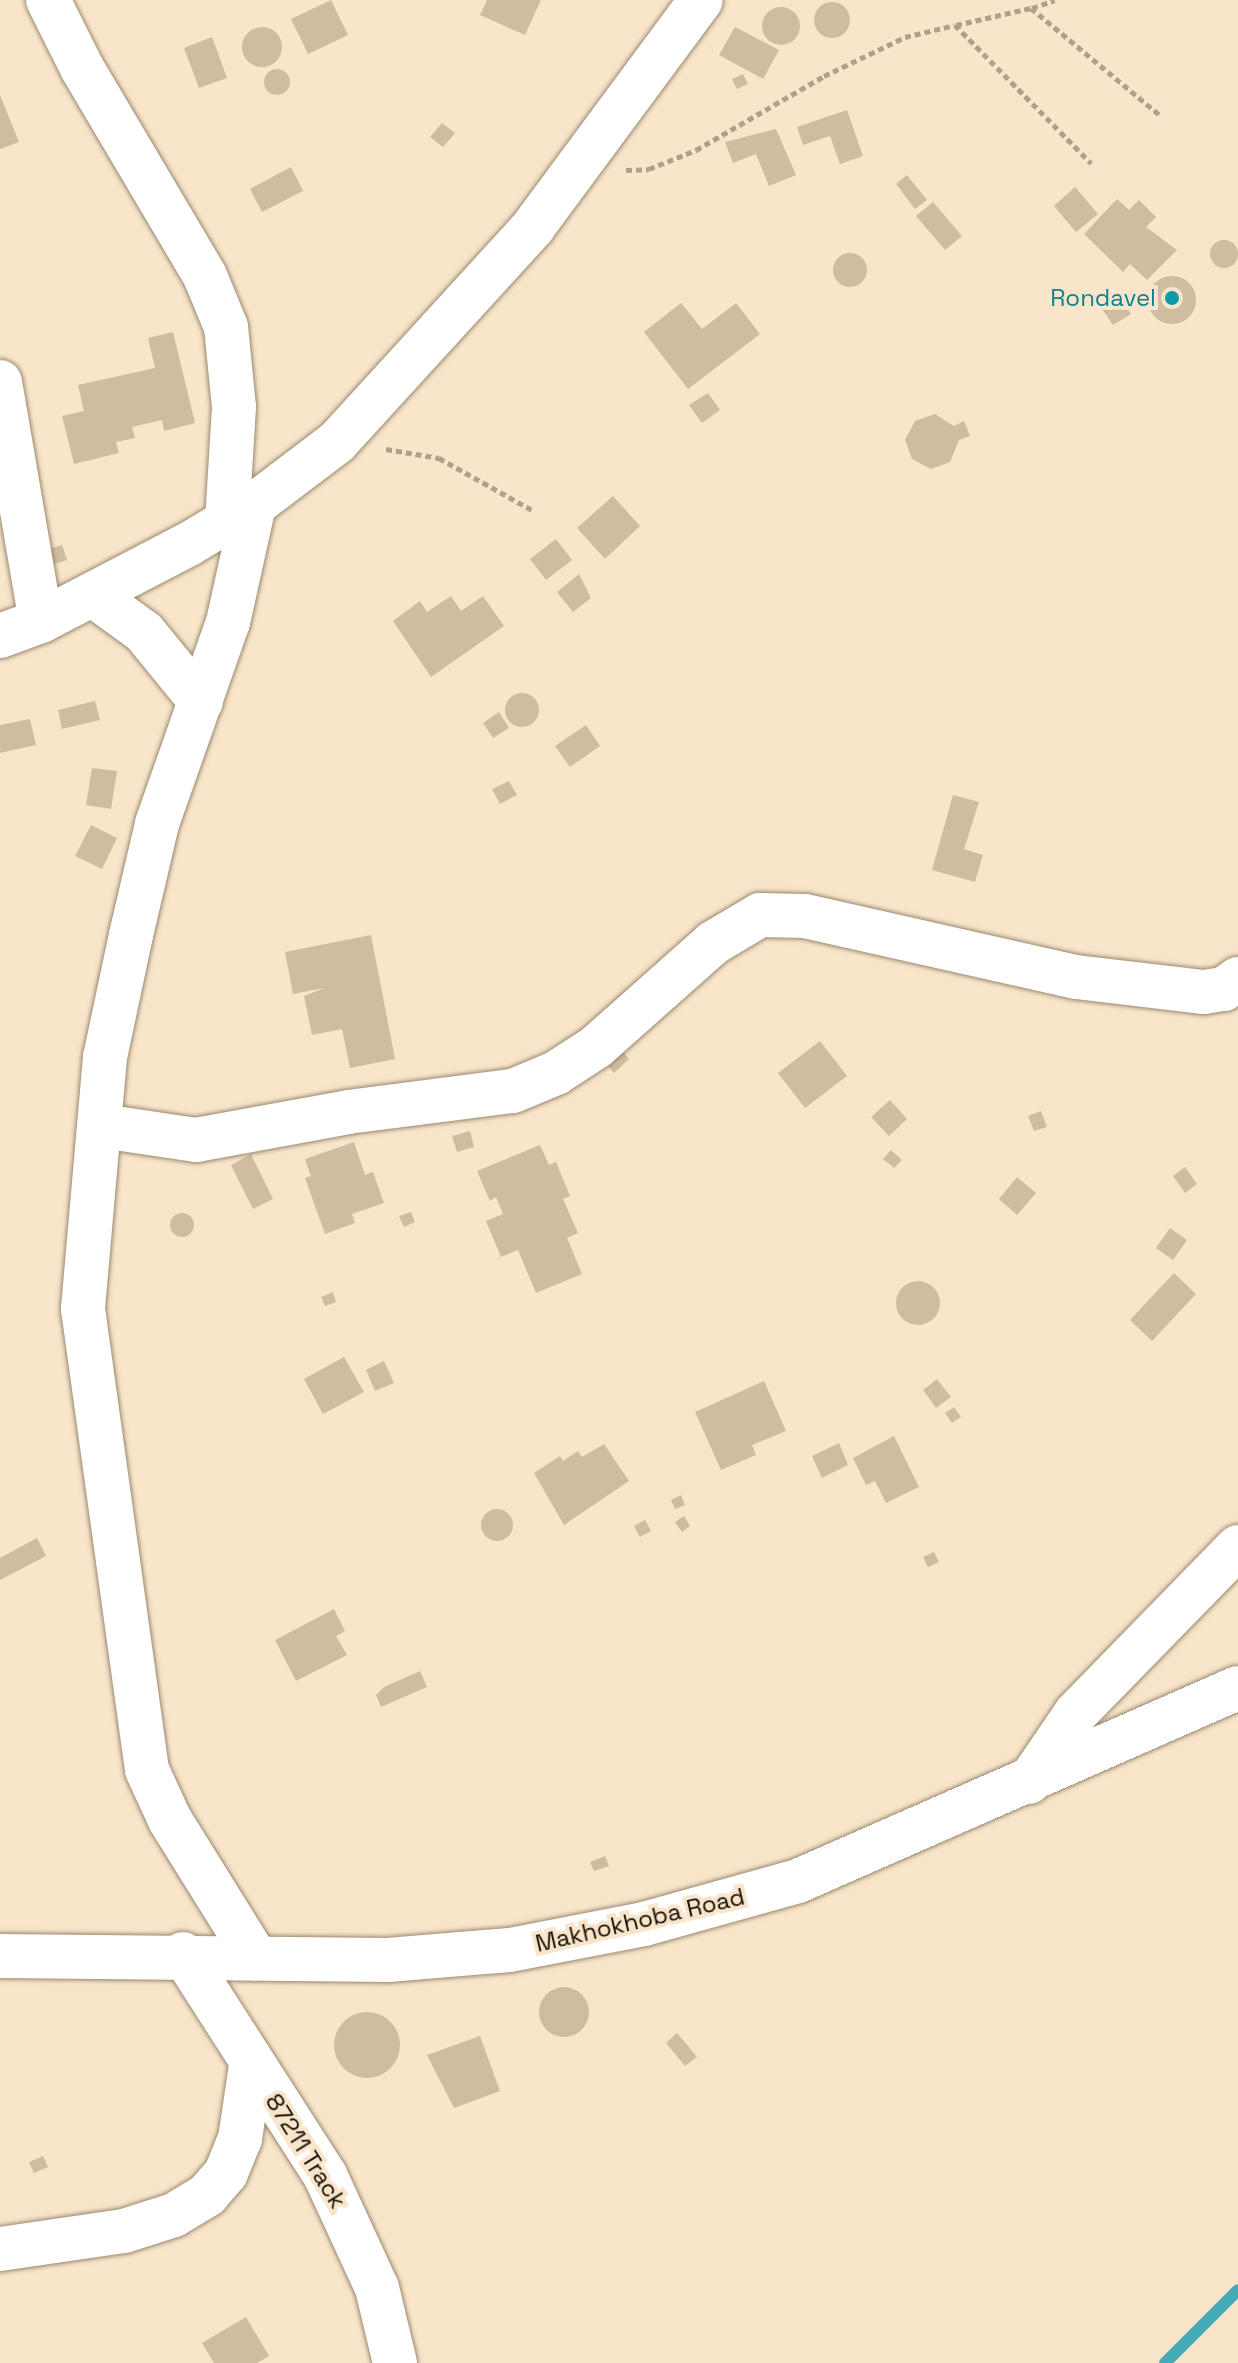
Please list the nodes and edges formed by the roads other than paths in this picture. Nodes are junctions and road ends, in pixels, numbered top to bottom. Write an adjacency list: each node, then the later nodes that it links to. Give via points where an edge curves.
1 (48, 0): 4 (street, via 88,80 205,276 226,327)
2 (701, 0): 4 (street, via 582,166 465,307 337,442)
3 (0, 382): 6 (street)
4 (241, 513): 5 (street); 8 (street, via 228,622)
5 (93, 595): 6 (street); 8 (street, via 144,632)
6 (41, 621): 7 (street)
7 (0, 636)
8 (201, 702): 10 (street, via 157,824 105,1057)
9 (1238, 979): 10 (street, via 1224,989 1204,992 1076,977 805,916 760,915 713,943 596,1047 556,1073 513,1091 475,1100 348,1112 196,1140)
10 (102, 1126): 16 (street, via 93,1171 83,1309 144,1755 170,1820)
11 (1238, 1547): 13 (street, via 1076,1713)
12 (1238, 1688): 13 (street, Makhokhoba Road)
13 (1029, 1782): 16 (street, Makhokhoba Road, via 798,1881 644,1924 479,1953 388,1960)
14 (183, 1954): 15 (street, Makhokhoba Road); 16 (street, Makhokhoba Road); 17 (street, 87211 Track)
15 (0, 1956)
16 (256, 1958)
17 (251, 2065): 18 (street, via 240,2139 226,2173 207,2195 174,2215 124,2231); 19 (street, 87211 Track, via 325,2175 355,2233 377,2288)
18 (0, 2249)
19 (395, 2363)

